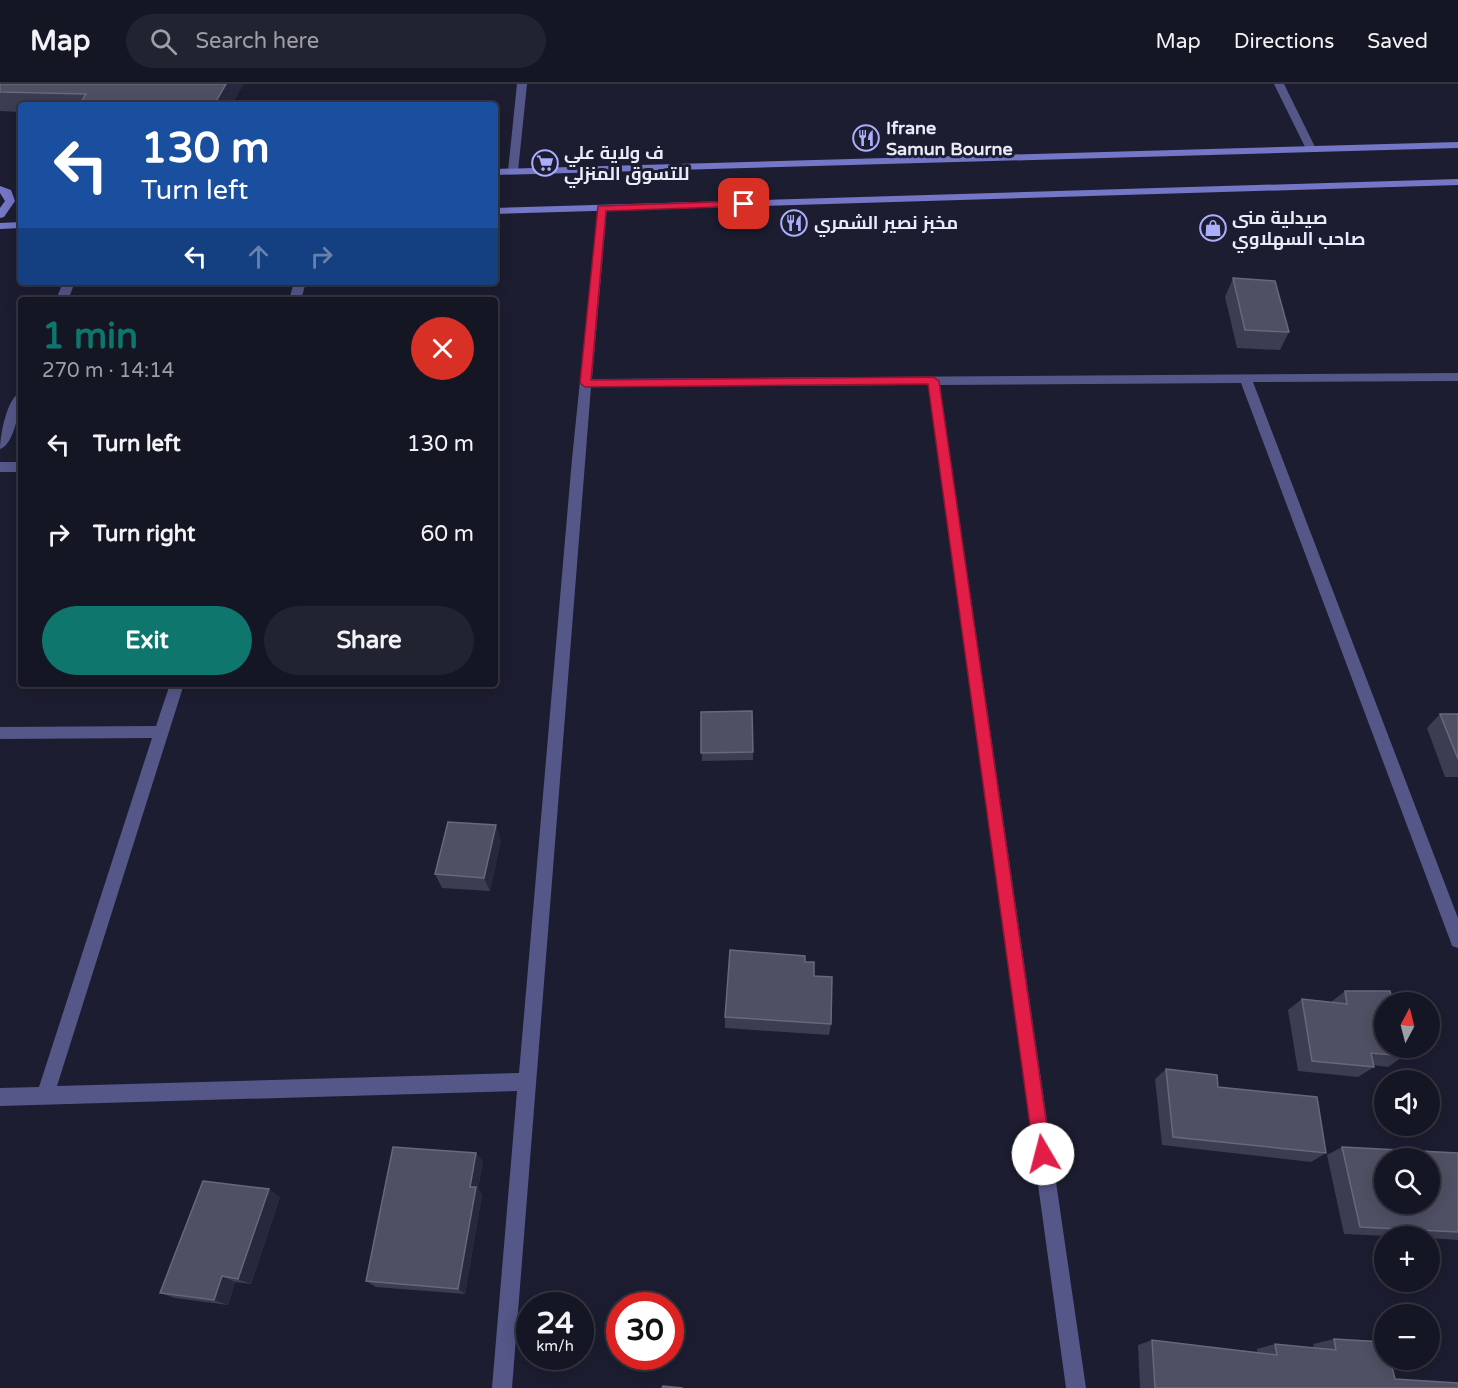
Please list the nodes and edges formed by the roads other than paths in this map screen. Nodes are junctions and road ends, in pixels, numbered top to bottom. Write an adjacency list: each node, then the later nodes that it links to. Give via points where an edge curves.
1 (522, 84): 5 (street)
2 (1279, 84): 4 (street)
3 (1458, 145): 4 (street)
4 (1311, 149): 5 (street)
5 (513, 171): 6 (street)
6 (498, 172)
7 (1458, 182): 10 (street)
8 (18, 186): 9 (street)
9 (0, 188): 12 (street, via 7,192 10,201)
10 (602, 208): 11 (street); 18 (street)
11 (498, 211)
12 (0, 215)
13 (18, 225): 14 (street)
14 (0, 226)
15 (1458, 377): 16 (street)
16 (1246, 379): 17 (street); 26 (street)
17 (933, 381): 18 (street); 31 (street)
18 (585, 383): 27 (street)
19 (18, 403): 20 (street)
20 (0, 445)
21 (0, 467): 22 (street)
22 (18, 467)
23 (176, 687): 24 (street)
24 (162, 732): 25 (street); 29 (street)
25 (0, 733)
26 (1458, 940)
27 (527, 1082): 29 (street); 30 (street)
28 (0, 1097): 29 (street)
29 (45, 1097)
30 (502, 1388)
31 (1076, 1388)

